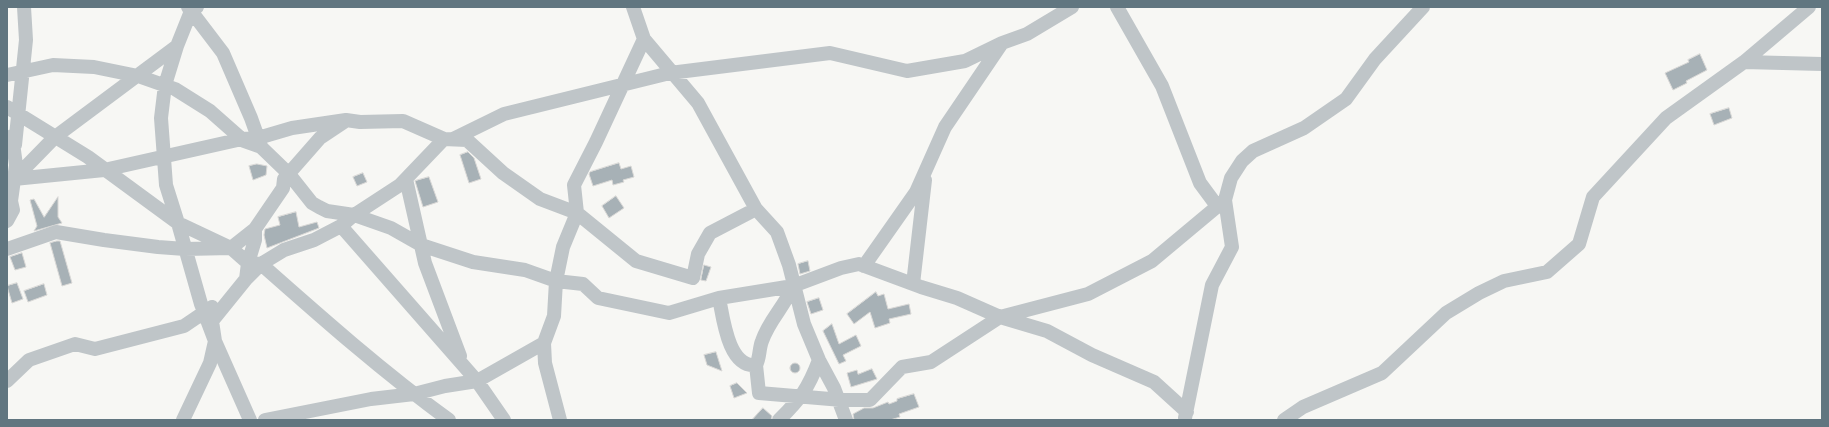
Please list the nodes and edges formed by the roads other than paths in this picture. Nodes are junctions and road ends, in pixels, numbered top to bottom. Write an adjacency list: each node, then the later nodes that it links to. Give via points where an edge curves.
1 (24, 7): 13 (street, via 26,40)
2 (633, 7): 8 (street)
3 (1072, 7): 9 (street, via 1027,34)
4 (1117, 7): 31 (street, via 1162,86 1200,182)
5 (1424, 7): 31 (street, via 1375,59 1346,99 1304,128 1253,151 1242,161 1231,178)
6 (1809, 7): 11 (street)
7 (192, 8): 10 (street); 24 (street, via 222,53)
8 (644, 39): 14 (street); 18 (street)
9 (1002, 43): 14 (street, via 965,61 907,71 830,53); 26 (street, via 945,127)
10 (177, 46): 16 (street); 17 (street)
11 (1744, 62): 12 (street); 71 (street, via 1666,118 1593,197 1579,244 1547,272 1504,281 1479,293 1446,313 1382,373 1303,407)
12 (1822, 64)
13 (23, 71): 15 (street); 16 (street, via 53,65 94,67); 19 (street)
14 (672, 73): 18 (street); 32 (street, via 698,103)
15 (7, 75)
16 (138, 76): 17 (street); 21 (street)
17 (165, 85): 22 (street, via 210,111); 25 (street, via 161,118)
18 (623, 85): 23 (street, via 504,114); 33 (street, via 574,184)
19 (11, 112): 21 (street); 29 (street, via 16,165)
20 (346, 120): 23 (street, via 403,121); 24 (street, via 292,128); 28 (street, via 320,138)
21 (55, 137): 27 (street); 29 (street)
22 (242, 139): 24 (street); 25 (street)
23 (448, 139): 30 (street); 33 (street, via 467,140 503,173 540,199)
24 (260, 142): 28 (street)
25 (163, 157): 27 (street); 36 (street, via 166,185)
26 (927, 167): 44 (street, via 916,192); 46 (street)
27 (104, 170): 29 (street); 36 (street)
28 (289, 174): 34 (street, via 312,203 327,211); 38 (street, via 284,179 283,188)
29 (14, 179): 35 (street, via 12,210)
30 (406, 179): 34 (street); 39 (street)
31 (1221, 203): 51 (street, via 1152,260 1088,294); 62 (street, via 1232,247 1212,285)
32 (756, 209): 33 (street, via 710,233 698,254 693,278 636,261); 47 (street, via 777,232)
33 (576, 213): 45 (street, via 563,247)
34 (354, 215): 37 (street); 39 (street, via 391,228)
35 (7, 221)
36 (178, 223): 40 (street); 42 (street)
37 (341, 226): 43 (street, via 314,240); 55 (street)
38 (255, 229): 40 (street); 43 (street)
39 (421, 245): 45 (street, via 473,262 525,270); 55 (street, via 425,263)
40 (231, 248): 42 (street); 43 (street)
41 (7, 249): 42 (street, via 56,232)
42 (185, 249): 50 (street)
43 (255, 263): 48 (street); 59 (street)
44 (864, 266): 46 (street); 47 (street, via 856,264 841,268)
45 (556, 281): 49 (street, via 583,284 598,298 669,313); 53 (street, via 554,316)
46 (913, 284): 51 (street, via 957,298)
47 (794, 286): 49 (street); 54 (street, via 804,324); 56 (street, via 786,302 768,324)
48 (234, 293): 50 (street); 52 (street, via 212,321)
49 (719, 298): 56 (street, via 727,336 734,353 738,359)
50 (204, 312): 52 (street); 57 (street, via 184,326 95,349 75,344 29,360)
51 (1000, 317): 61 (street, via 931,362 902,367 870,400); 62 (street, via 1047,331 1092,355 1154,382)
52 (215, 341): 63 (street, via 210,363); 64 (street)
53 (544, 343): 58 (street); 68 (street, via 545,363)
54 (819, 360): 60 (street, via 812,380); 61 (street)
55 (463, 365): 58 (street)
56 (756, 365): 60 (street, via 759,393)
57 (7, 381)
58 (477, 381): 59 (street); 67 (street)
59 (414, 394): 65 (street, via 371,399); 66 (street)
60 (802, 396): 61 (street); 69 (street)
61 (839, 400): 70 (street)
62 (1186, 416)
63 (183, 420)
64 (250, 420)
65 (265, 420)
66 (449, 420)
67 (504, 420)
68 (560, 420)
69 (779, 420)
70 (846, 420)
71 (1284, 420)

